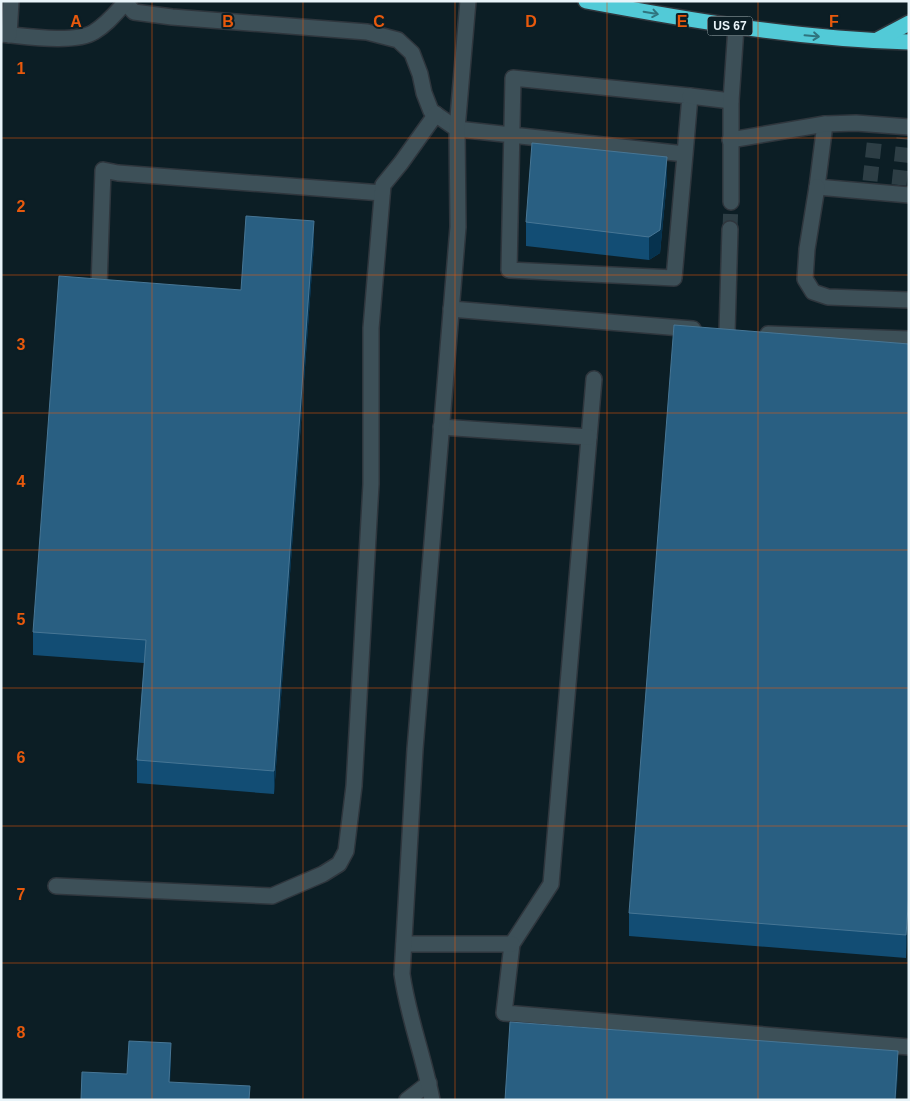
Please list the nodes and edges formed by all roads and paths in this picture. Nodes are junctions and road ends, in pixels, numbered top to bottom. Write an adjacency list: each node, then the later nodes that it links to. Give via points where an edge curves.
1 (11, 1): 7 (street)
2 (468, 1): 14 (street)
3 (586, 1): 6 (highway, US 67, one-way to 6)
4 (124, 2): 7 (street, via 110,20 92,34 69,39); 12 (street, via 134,12 368,32 398,40 412,53 431,111)
5 (909, 23): 8 (highway)
6 (736, 27): 8 (highway, US 67, one-way to 8); 11 (street)
7 (5, 34)
8 (876, 41): 9 (highway, US 67)
9 (909, 42)
10 (690, 96): 11 (street); 16 (street, via 513,78); 18 (street)
11 (731, 101): 17 (street)
12 (436, 114): 14 (street); 21 (street, via 383,185)
13 (825, 124): 15 (street); 17 (street); 19 (street)
14 (457, 129): 16 (street); 26 (street, via 458,227)
15 (906, 131)
16 (512, 134): 18 (street); 18 (street, via 509,270 674,278)
17 (730, 140): 22 (street)
18 (684, 154)
19 (817, 187): 20 (street, via 870,186); 25 (street, via 805,279 813,292 828,298)
20 (902, 191)
21 (382, 193): 24 (street, via 103,170); 32 (street, via 371,328 372,484 354,786 346,851 340,864 272,896)
22 (731, 202)
23 (730, 229): 27 (street)
24 (99, 287)
25 (909, 300)
26 (451, 309): 27 (street); 30 (street)
27 (717, 331): 28 (street)
28 (909, 339)
29 (594, 379): 31 (street)
30 (441, 427): 31 (street); 33 (street, via 414,749)
31 (589, 437): 34 (street, via 552,884)
32 (56, 886)
33 (404, 944): 34 (street); 36 (street, via 402,974 406,1000)
34 (512, 944): 35 (street, via 504,1012)
35 (909, 1046)
36 (429, 1083): 37 (street); 38 (street)
37 (407, 1100)
38 (432, 1100)

